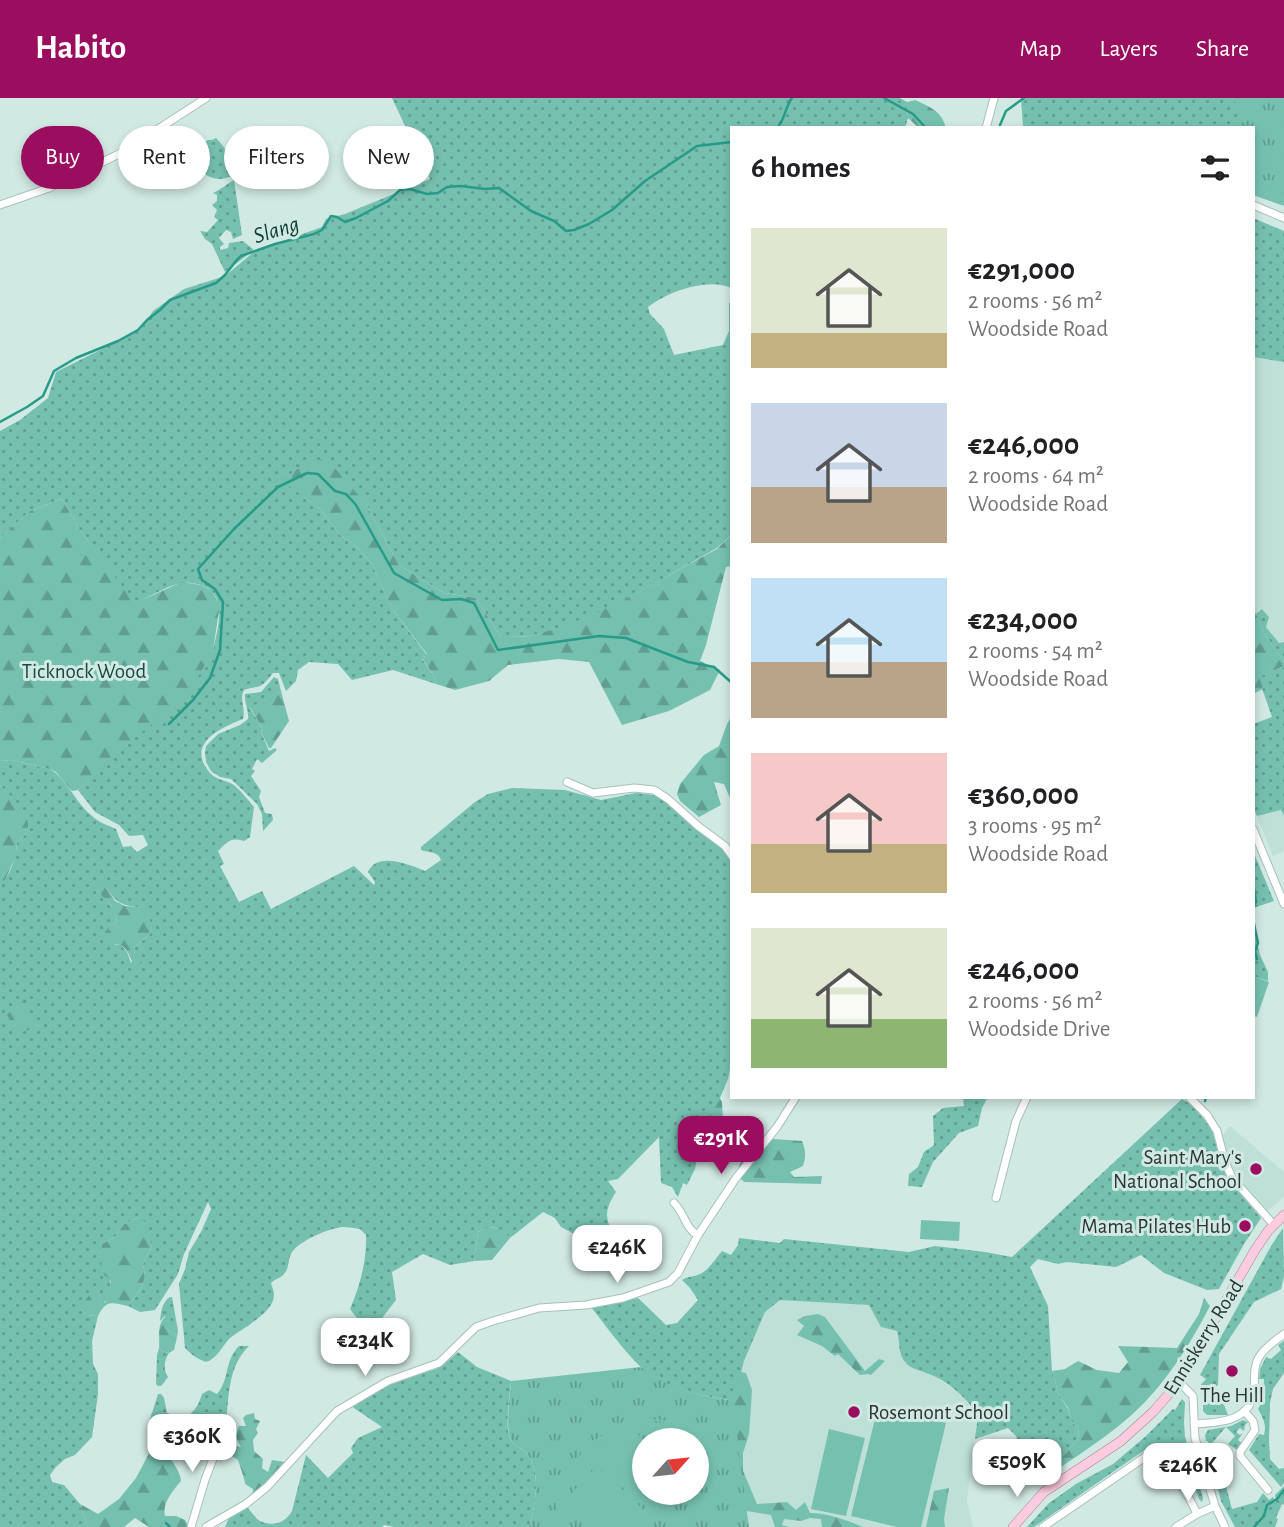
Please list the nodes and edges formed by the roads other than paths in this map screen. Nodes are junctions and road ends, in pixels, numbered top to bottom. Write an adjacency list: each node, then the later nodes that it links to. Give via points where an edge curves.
1 (206, 98): 4 (street, via 121,153 49,188)
2 (995, 98): 3 (street)
3 (987, 126)
4 (0, 205)
5 (1255, 206): 6 (street)
6 (1284, 218)
7 (567, 782): 9 (street, via 593,793 654,790)
8 (1255, 834): 10 (street)
9 (730, 853)
10 (1284, 904)
11 (795, 1099): 18 (street)
12 (1026, 1099): 14 (street)
13 (1191, 1099): 17 (street, via 1217,1131 1232,1178)
14 (996, 1198)
15 (674, 1203): 18 (street)
16 (1284, 1215): 17 (main road, Enniskerry Road)
17 (1274, 1225): 20 (main road, Enniskerry Road)
18 (698, 1235): 28 (street, via 678,1273 664,1284 623,1298 539,1308 477,1327 439,1363 388,1381 337,1411 267,1487)
19 (1284, 1334): 21 (street, via 1259,1357 1253,1395)
20 (1179, 1381): 22 (street, via 1193,1396); 29 (main road, Enniskerry Road, via 1135,1429 1050,1488)
21 (1244, 1411): 22 (street, via 1229,1421); 24 (street, via 1255,1430 1240,1456)
22 (1194, 1424): 25 (street)
23 (223, 1432): 27 (street)
24 (1268, 1490)
25 (1215, 1506): 26 (street); 32 (street)
26 (1197, 1514): 30 (street, via 1162,1458 1151,1453); 31 (street)
27 (191, 1527)
28 (206, 1527)
29 (1013, 1527)
30 (1043, 1527)
31 (1176, 1527)
32 (1225, 1527)

